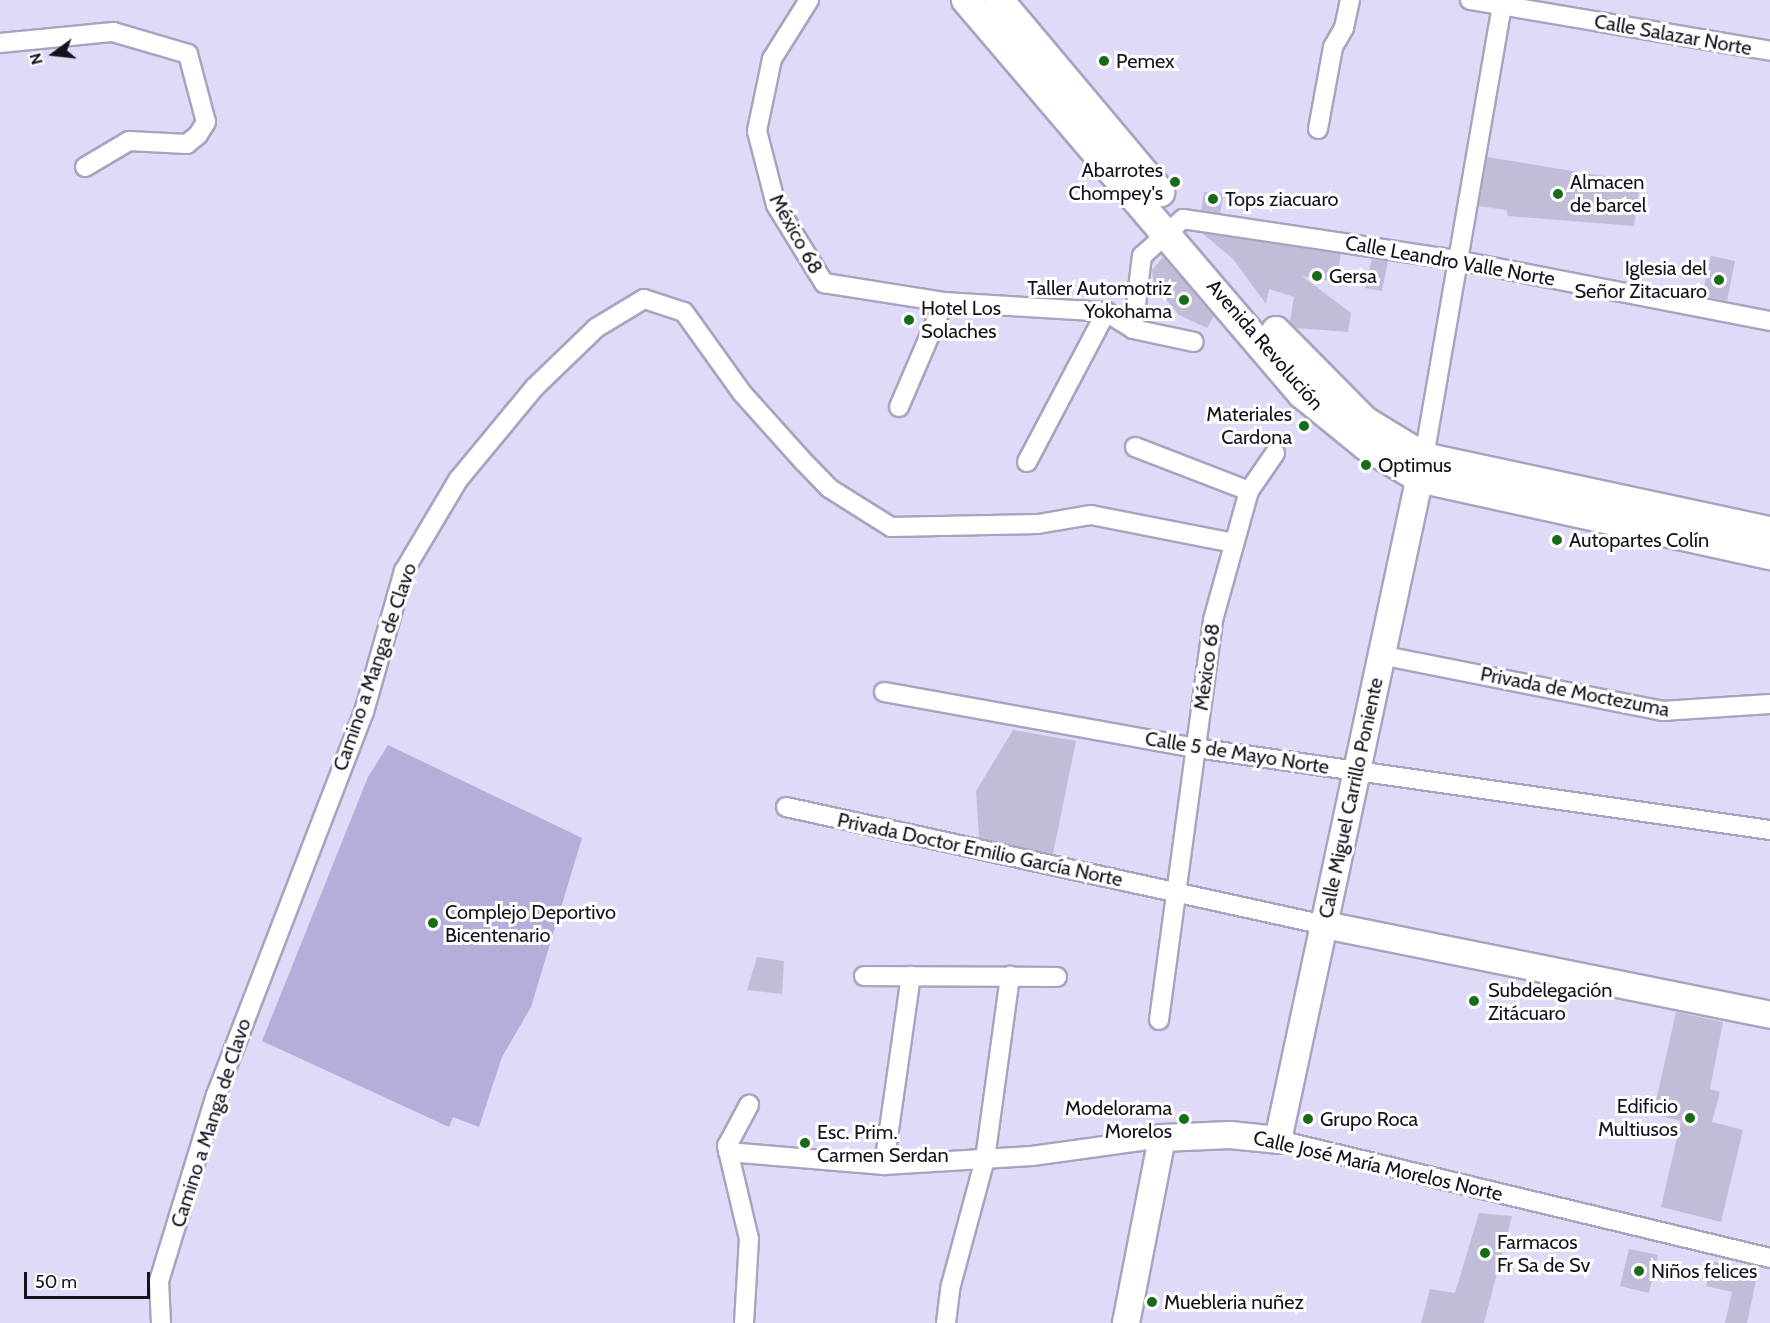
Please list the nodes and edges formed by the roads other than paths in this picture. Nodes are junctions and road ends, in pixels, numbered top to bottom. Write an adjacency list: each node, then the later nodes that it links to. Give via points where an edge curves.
1 (809, 0): 13 (street, México 68, via 772,59 757,115 759,147 776,205 824,283)
2 (966, 0): 11 (main road, Avenida Revolución)
3 (999, 0): 11 (main road, Avenida Revolución)
4 (1350, 0): 9 (street, via 1344,28 1333,47)
5 (1470, 0): 6 (street, Calle Salazar Norte)
6 (1503, 3): 8 (street, Calle Salazar Norte); 12 (street)
7 (0, 43): 10 (street, via 113,32 188,54 206,122 198,135 187,144 129,141)
8 (1770, 51)
9 (1318, 129)
10 (85, 167)
11 (1175, 225): 12 (street, Calle Leandro Valle Norte); 16 (street, via 1142,256); 22 (main road, Avenida Revolución, via 1328,388)
12 (1456, 260): 15 (street, Calle Leandro Valle Norte); 22 (street)
13 (944, 302): 14 (street, México 68); 18 (street)
14 (1106, 312): 16 (street, México 68); 21 (street)
15 (1770, 321)
16 (1133, 329): 17 (street, México 68)
17 (1194, 342)
18 (899, 407)
19 (1135, 447): 23 (street)
20 (1275, 453): 23 (street, México 68)
21 (1027, 462)
22 (1421, 467): 24 (main road, Avenida Revolución); 26 (main road, Avenida Revolución); 27 (street, Calle Miguel Carrillo Poniente)
23 (1249, 491): 25 (street, México 68)
24 (1770, 531)
25 (1234, 543): 30 (street, México 68, via 1213,620); 49 (street, Camino a Manga de Clavo, via 1091,515 1038,524 891,527 829,488 803,461 742,393 684,312 644,299 596,328 535,387 458,480 404,571 364,712 216,1095 159,1281)
26 (1770, 555)
27 (1380, 655): 29 (street, Privada de Moctezuma, via 1662,711); 31 (street, Calle Miguel Carrillo Poniente)
28 (884, 693): 30 (street, Calle 5 de Mayo Norte)
29 (1770, 704)
30 (1196, 748): 31 (street, Calle 5 de Mayo Norte); 34 (street, México 68)
31 (1358, 772): 33 (street, Calle 5 de Mayo Norte); 35 (street, Calle Miguel Carrillo Poniente)
32 (786, 807): 34 (street, Privada Doctor Emilio García Norte)
33 (1770, 830)
34 (1175, 892): 35 (street, Privada Doctor Emilio García Norte); 41 (street, México 68)
35 (1325, 925): 40 (street); 44 (street, Calle Miguel Carrillo Poniente)
36 (864, 976): 37 (street)
37 (911, 976): 38 (street); 47 (street)
38 (1010, 976): 39 (street); 46 (street)
39 (1057, 977)
40 (1770, 1015)
41 (1159, 1020)
42 (749, 1105): 45 (street, via 726,1146)
43 (1162, 1138): 44 (street, Calle José María Morelos Norte, via 1230,1135); 46 (street, Calle José María Morelos Norte); 52 (street)
44 (1278, 1140): 48 (street, Calle José María Morelos Norte)
45 (729, 1152): 47 (street, Calle José María Morelos Norte); 50 (street, via 749,1239)
46 (985, 1159): 47 (street, Calle José María Morelos Norte); 51 (street, via 962,1261 951,1285)
47 (884, 1165)
48 (1770, 1257)
49 (159, 1320)
50 (744, 1323)
51 (946, 1323)
52 (1126, 1323)

